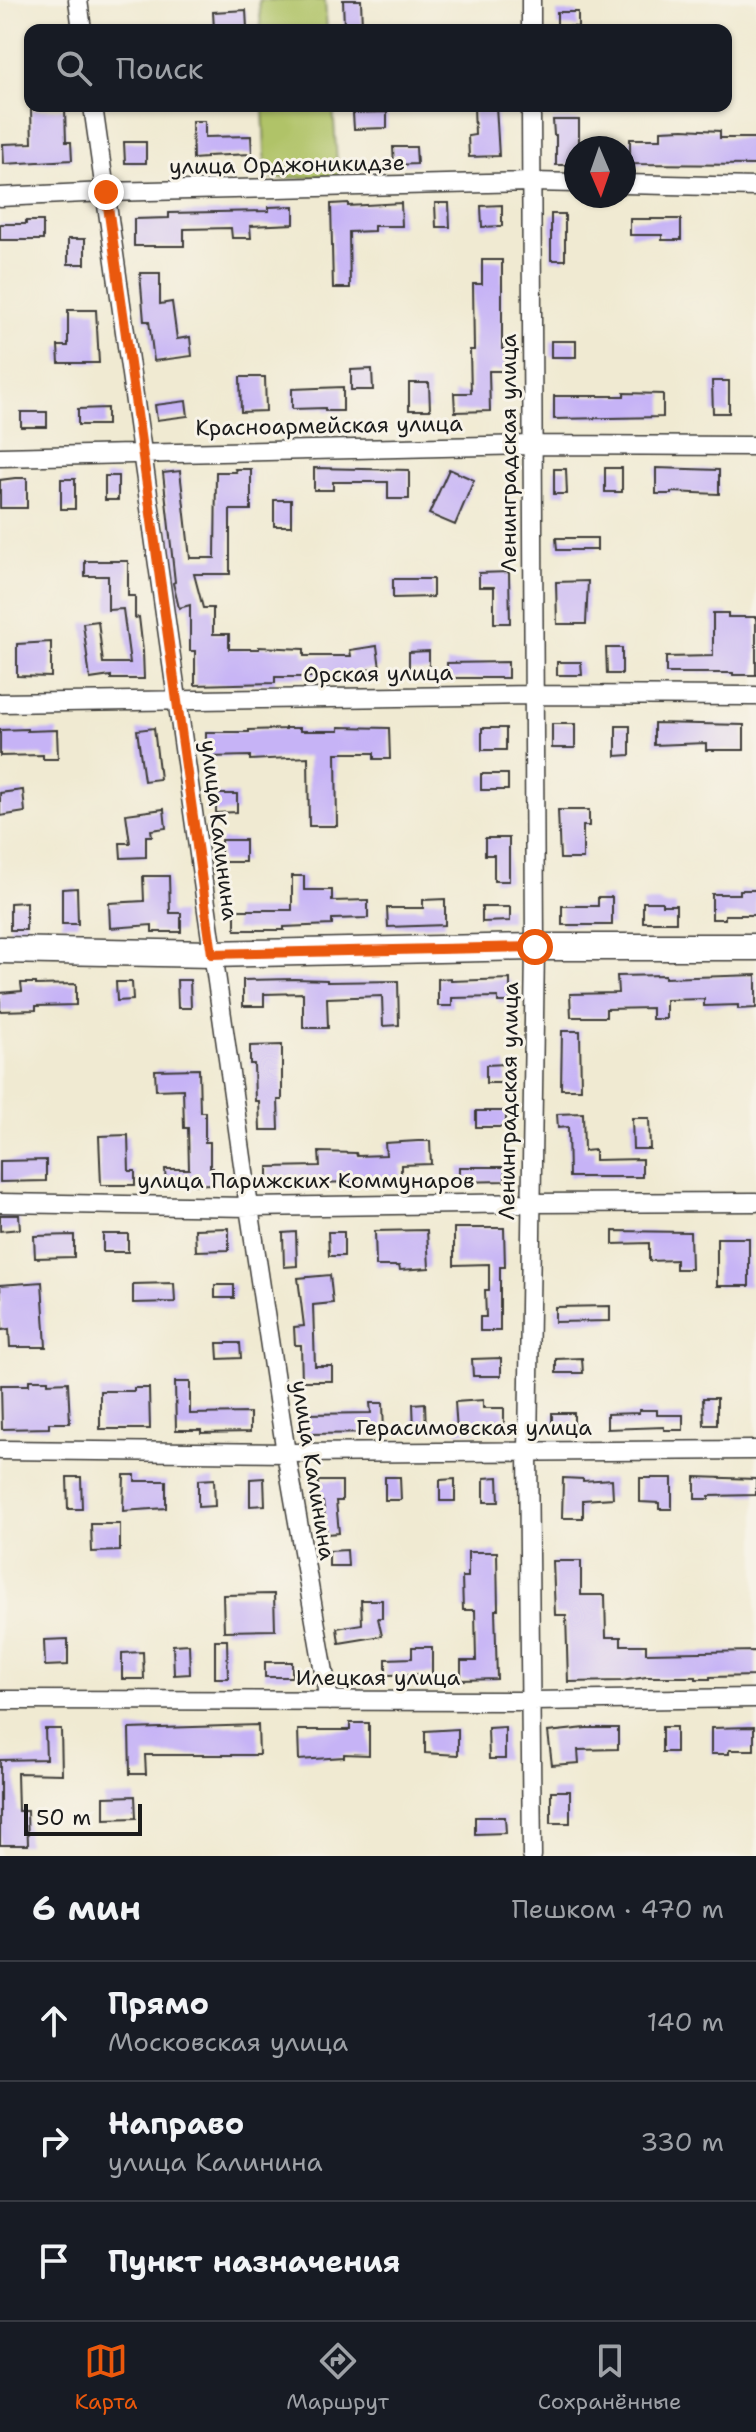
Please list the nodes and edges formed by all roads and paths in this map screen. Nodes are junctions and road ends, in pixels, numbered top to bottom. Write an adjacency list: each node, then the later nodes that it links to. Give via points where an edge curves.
1 (78, 0): 3 (street)
2 (531, 0): 4 (street)
3 (81, 24)
4 (531, 24)
5 (94, 112): 11 (street, улица Калинина)
6 (531, 112): 7 (street, Ленинградская улица)
7 (532, 182): 8 (street, улица Орджоникидзе); 11 (street, улица Орджоникидзе); 13 (street, Ленинградская улица)
8 (564, 183)
9 (636, 184): 10 (street)
10 (756, 187)
11 (106, 192): 12 (street, улица Орджоникидзе); 15 (street, улица Калинина)
12 (0, 197)
13 (533, 445): 14 (street, Красноармейская улица); 15 (street, Красноармейская улица); 17 (street, Ленинградская улица)
14 (756, 446)
15 (141, 454): 16 (street, Красноармейская улица); 19 (street, улица Калинина)
16 (0, 457)
17 (533, 695): 18 (street, Орская улица); 19 (street, Орская улица); 21 (street, Ленинградская улица)
18 (756, 696)
19 (179, 700): 20 (street, Орская улица); 24 (street, улица Калинина)
20 (0, 703)
21 (535, 947): 22 (street); 24 (street); 27 (street, Ленинградская улица)
22 (756, 947)
23 (0, 950): 24 (street)
24 (212, 954): 28 (street, улица Калинина)
25 (756, 1202): 27 (street, улица Парижских Коммунаров)
26 (0, 1203): 28 (street, улица Парижских Коммунаров)
27 (530, 1203): 28 (street, улица Парижских Коммунаров); 31 (street, Ленинградская улица)
28 (249, 1207): 32 (street, улица Калинина)
29 (0, 1450): 32 (street, Герасимовская улица)
30 (756, 1450): 31 (street, Герасимовская улица)
31 (528, 1451): 32 (street, Герасимовская улица); 36 (street, Ленинградская улица)
32 (286, 1453): 35 (street, улица Калинина)
33 (756, 1698): 36 (street, Илецкая улица)
34 (0, 1700): 35 (street, Илецкая улица)
35 (329, 1701): 36 (street, Илецкая улица)
36 (531, 1701): 37 (street, Ленинградская улица)
37 (532, 1856)

